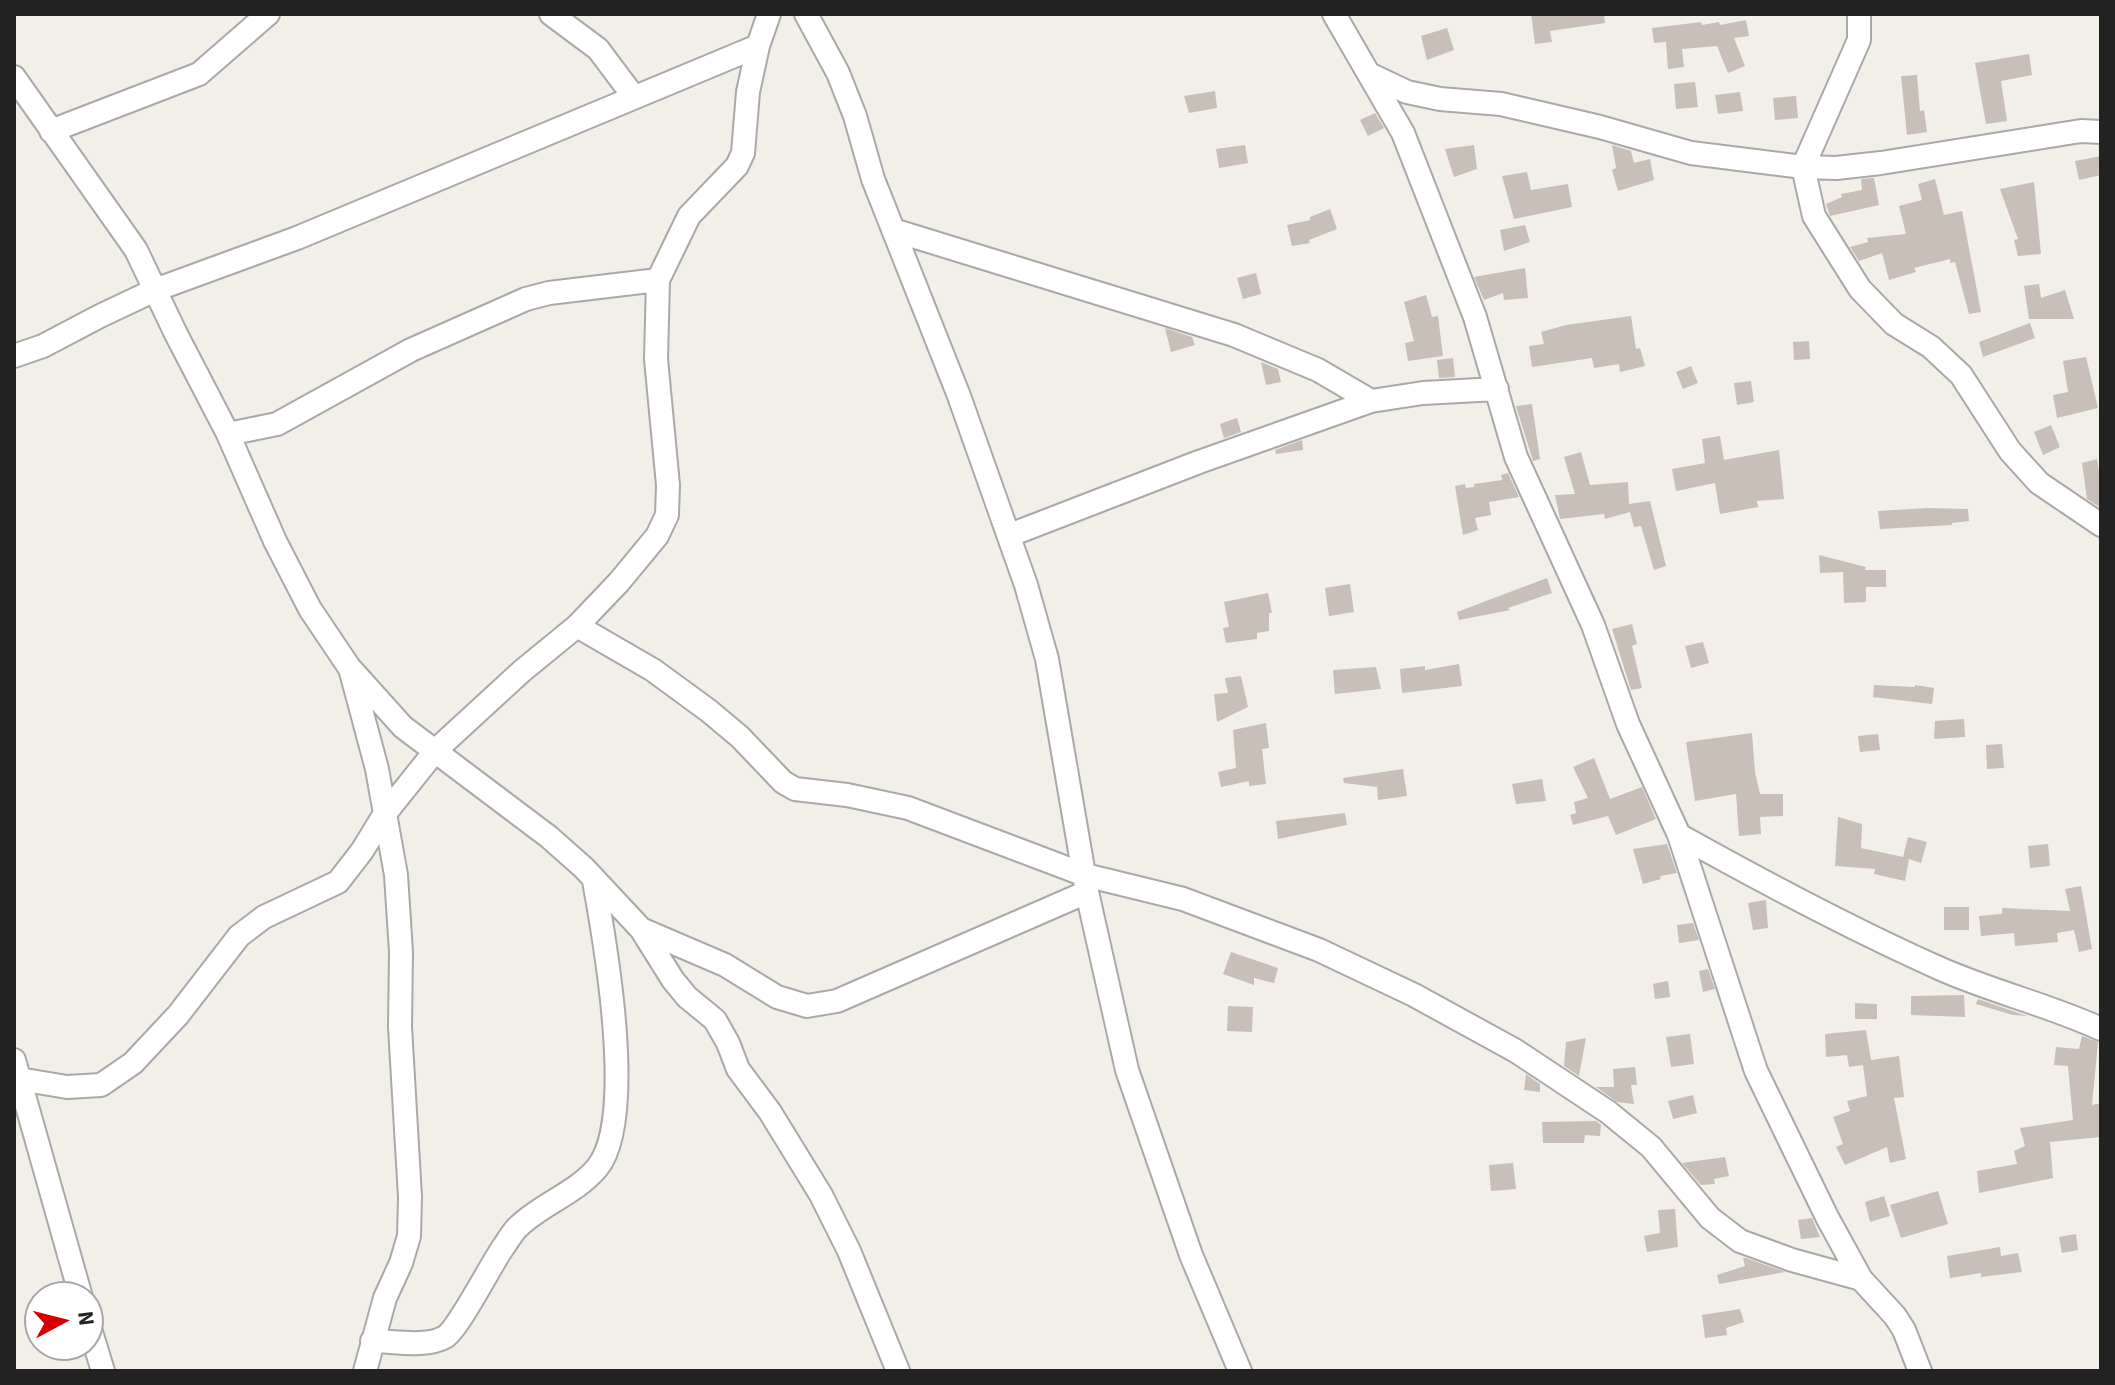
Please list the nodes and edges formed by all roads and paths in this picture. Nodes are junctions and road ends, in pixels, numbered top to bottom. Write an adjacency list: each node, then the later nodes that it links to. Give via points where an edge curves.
1 (268, 14): 11 (street, via 199,74)
2 (551, 14): 10 (street, via 598,49)
3 (769, 14): 7 (street)
4 (806, 14): 14 (street, via 838,73)
5 (1334, 14): 8 (street)
6 (1859, 14): 13 (street, via 1859,40)
7 (758, 46): 10 (street); 15 (street, via 743,153 689,216)
8 (1369, 74): 13 (street, via 1407,92 1501,104 1691,153); 18 (street, via 1403,133 1475,317)
9 (14, 77): 11 (street)
10 (634, 97): 16 (street, via 297,238)
11 (51, 131): 16 (street, via 136,250)
12 (2101, 132): 13 (street, via 1866,164)
13 (1803, 167): 21 (street, via 1814,216 1860,289 1894,324 1931,347 1961,375 2010,451 2039,483)
14 (893, 230): 19 (street, via 1234,335 1318,370); 22 (street)
15 (658, 280): 20 (street, via 526,299 359,376 277,424); 23 (street, via 656,359 667,515 657,536)
16 (155, 290): 17 (street); 20 (street)
17 (14, 356)
18 (1497, 389): 19 (street); 27 (street, via 1516,457 1593,625 1628,724)
19 (1371, 401): 22 (street)
20 (228, 434): 24 (street, via 310,609)
21 (2101, 525)
22 (1010, 535): 29 (street, via 1047,659)
23 (577, 626): 25 (street); 29 (street, via 653,670 709,711 795,789 908,808)
24 (349, 667): 25 (street, via 403,727); 26 (street)
25 (436, 750): 26 (street); 28 (street, via 549,837)
26 (384, 815): 32 (street, via 338,882 264,917 239,936 133,1063 101,1085 67,1087); 35 (street, via 396,875 410,1210 409,1236)
27 (1679, 835): 31 (street, via 1939,968); 33 (street, via 1756,1071)
28 (594, 879): 30 (street); 35 (street, via 616,1067 609,1145 597,1168 519,1226 455,1328 443,1338)
29 (1086, 883): 30 (street, via 837,1001 807,1006 777,997 725,965); 33 (street, via 1183,899 1319,950 1414,995 1516,1051 1608,1112 1651,1147 1710,1218 1740,1241); 38 (street, via 1127,1070 1191,1255)
30 (641, 929): 37 (street, via 673,980 715,1020 738,1069 821,1195)
31 (2101, 1029)
32 (17, 1070): 34 (street)
33 (1861, 1279): 39 (street, via 1895,1316)
34 (76, 1281)
35 (372, 1341): 36 (street)
36 (365, 1371)
37 (898, 1371)
38 (1240, 1371)
39 (1920, 1371)

